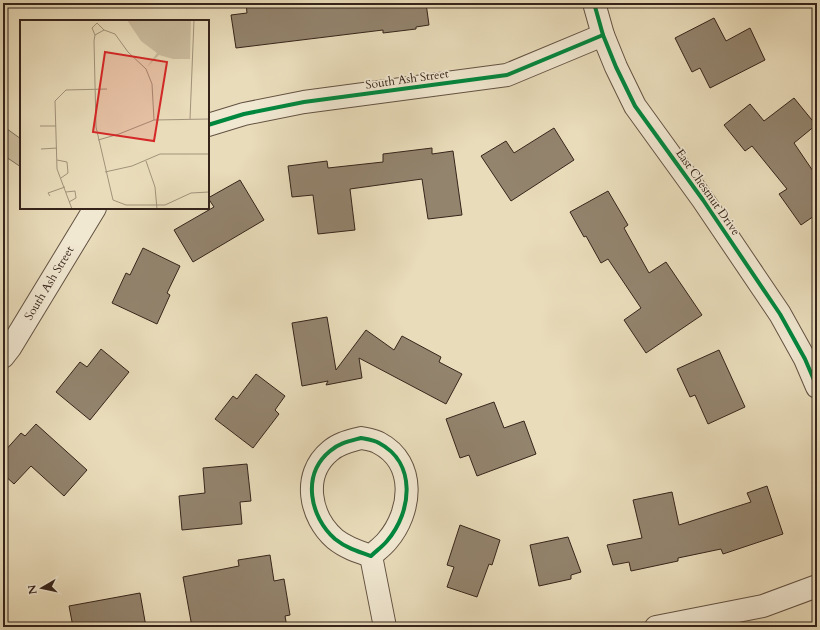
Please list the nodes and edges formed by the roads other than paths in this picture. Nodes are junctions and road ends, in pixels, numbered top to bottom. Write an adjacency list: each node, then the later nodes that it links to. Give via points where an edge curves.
1 (594, 3): 2 (street, East Chestnut Drive)
2 (603, 35): 3 (street, South Ash Street, via 508,75 304,102 244,114); 6 (street, East Chestnut Drive, via 635,106 703,200 780,314)
3 (209, 125)
4 (94, 209): 5 (street, South Ash Street)
5 (3, 357)
6 (817, 387)
7 (371, 556): 7 (street, via 387,541 398,525 407,495 407,479 392,452 378,442 361,438 344,442 330,450 319,463 313,478 311,495 315,511 335,539 349,548); 9 (street)
8 (817, 586): 10 (street, via 763,606)
9 (385, 627)
10 (656, 627)

